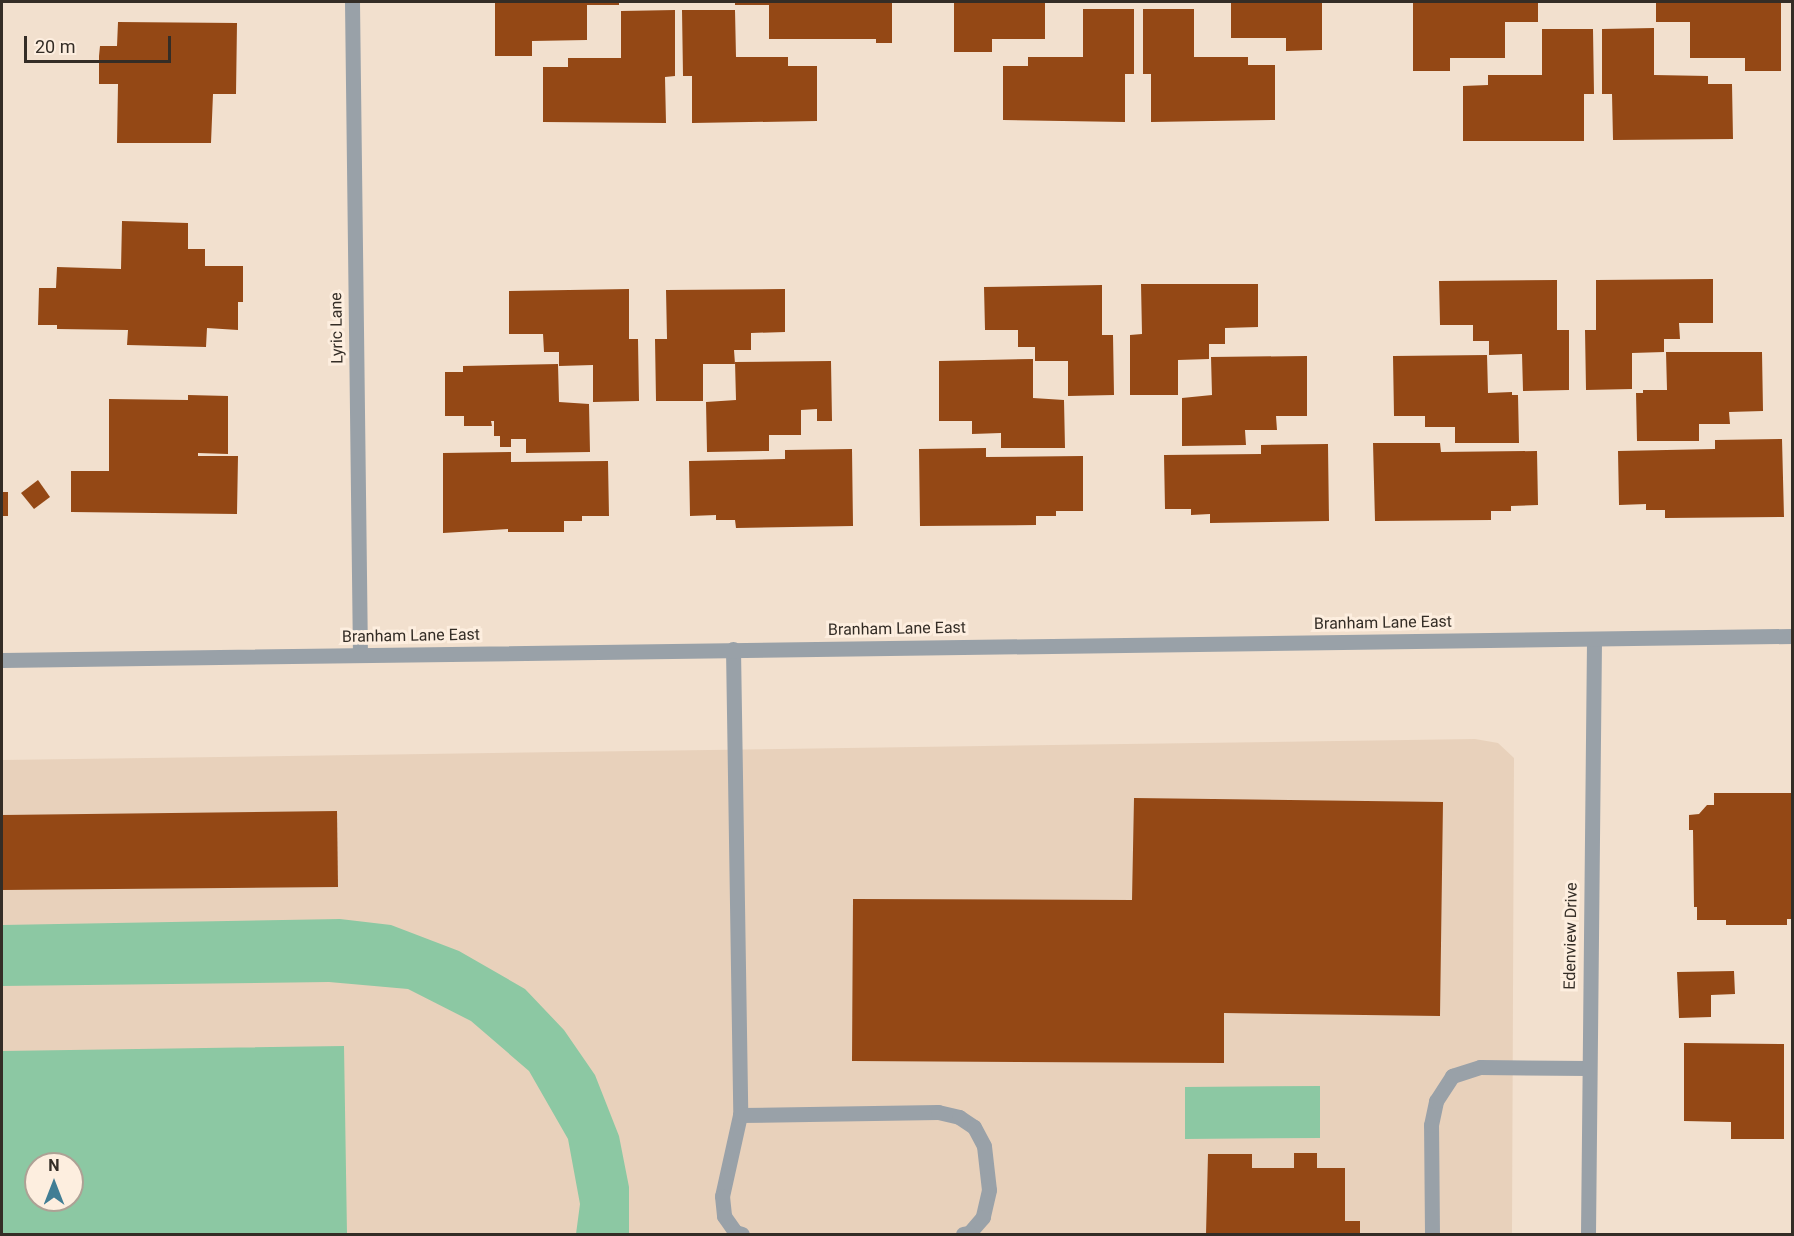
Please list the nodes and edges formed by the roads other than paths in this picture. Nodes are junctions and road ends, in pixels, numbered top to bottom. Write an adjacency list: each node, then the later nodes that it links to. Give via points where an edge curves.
1 (352, 2): 5 (street, Lyric Lane)
2 (1792, 636): 3 (street, Branham Lane East)
3 (1594, 639): 4 (street, Branham Lane East); 7 (street, Edenview Drive)
4 (733, 649): 5 (street, Branham Lane East); 8 (street)
5 (360, 655): 6 (street, Branham Lane East)
6 (2, 660)
7 (1588, 1068): 11 (street, via 1480,1067 1452,1076 1436,1101 1431,1125); 12 (street, Edenview Drive)
8 (740, 1115): 9 (street, via 722,1196 724,1216 735,1232); 10 (street, via 938,1112 959,1117 974,1127 984,1146 989,1190 983,1217 969,1233)
9 (742, 1234)
10 (963, 1234)
11 (1432, 1234)
12 (1588, 1234)

